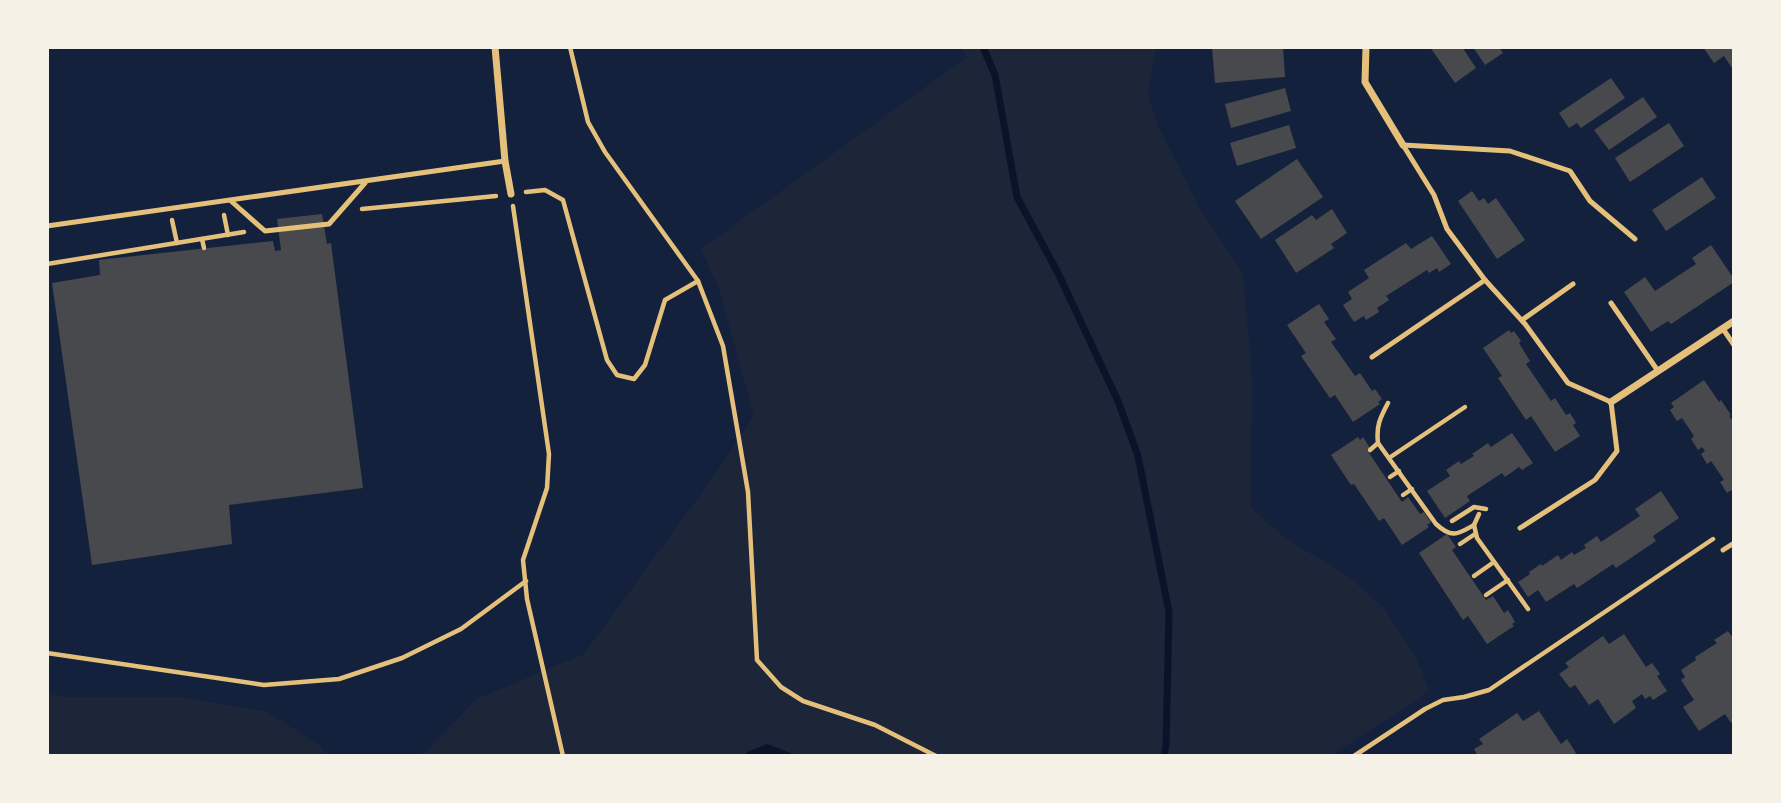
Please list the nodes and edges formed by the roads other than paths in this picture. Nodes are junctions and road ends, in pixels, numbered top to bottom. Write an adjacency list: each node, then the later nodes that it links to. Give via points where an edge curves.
1 (495, 47): 4 (street)
2 (1366, 47): 3 (street, via 1365,82)
3 (1403, 145): 9 (lane, via 1510,151 1570,171 1591,201); 10 (lane, via 1434,195 1447,229)
4 (505, 161): 5 (lane); 6 (street)
5 (366, 181): 7 (lane); 7 (lane, via 329,224 265,231)
6 (512, 194)
7 (231, 201): 8 (lane)
8 (47, 226)
9 (1635, 239)
10 (1485, 280): 13 (lane); 17 (lane)
11 (1573, 284): 13 (lane)
12 (1611, 303): 18 (lane)
13 (1522, 320): 19 (lane, via 1568,383)
14 (1734, 321): 15 (street)
15 (1723, 329): 16 (lane); 18 (street)
16 (1734, 345)
17 (1372, 357)
18 (1658, 371): 19 (street)
19 (1611, 402): 20 (lane, via 1616,450 1595,480)
20 (1520, 528)
21 (1734, 543): 22 (lane)
22 (1723, 550)

